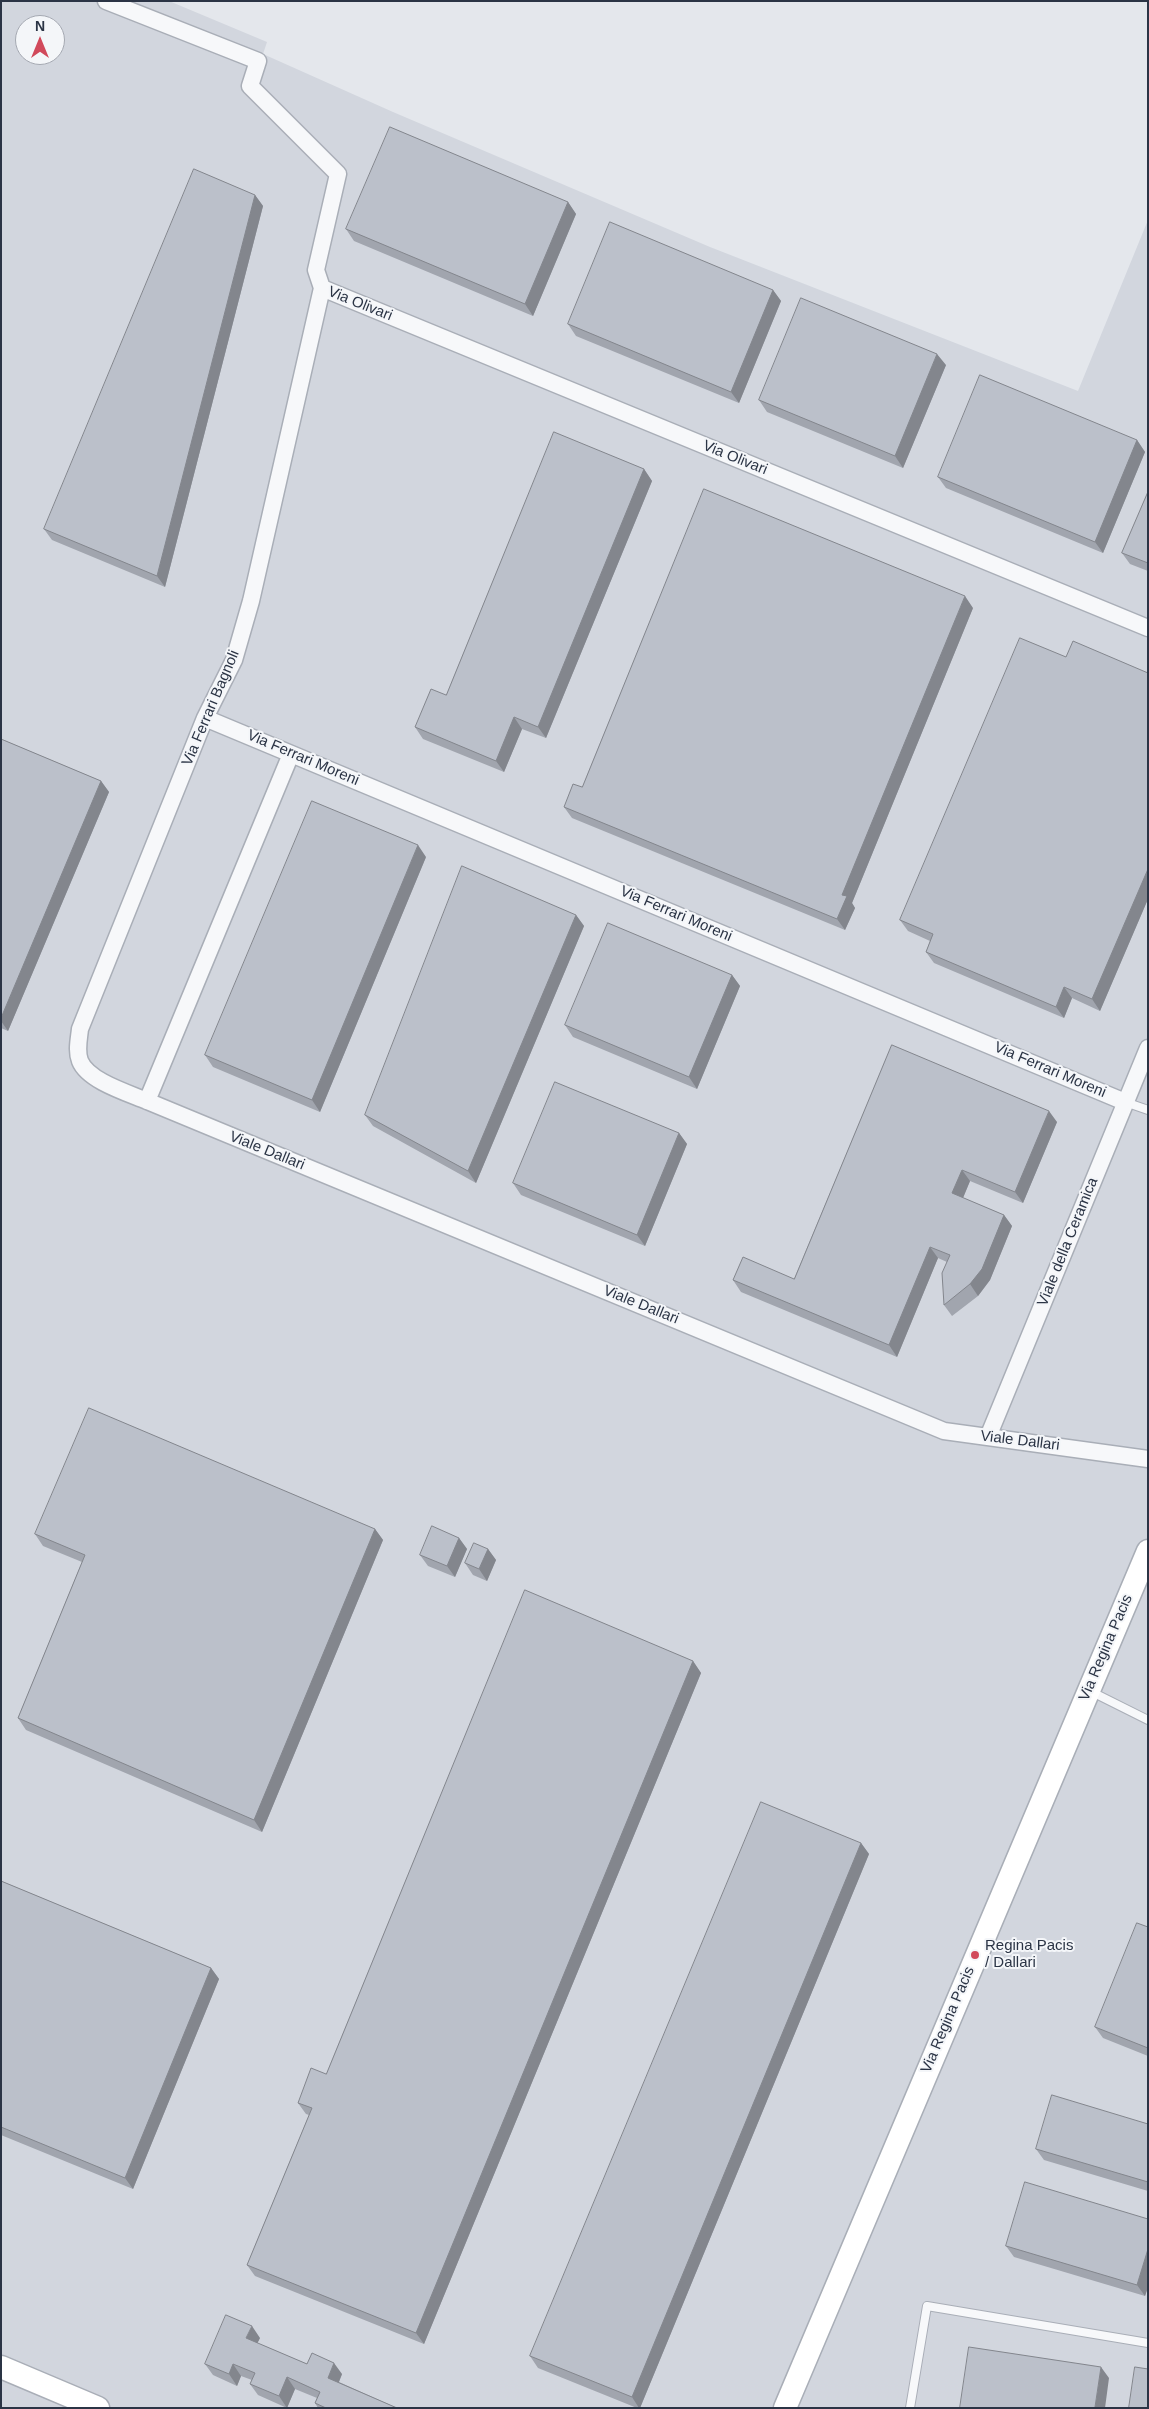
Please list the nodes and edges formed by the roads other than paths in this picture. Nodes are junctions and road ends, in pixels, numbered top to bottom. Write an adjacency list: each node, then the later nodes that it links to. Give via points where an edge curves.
1 (106, 1): 2 (street, Via Ferrari Bagnoli, via 258,61 250,86 338,174 316,270)
2 (322, 288): 3 (street, Via Olivari); 4 (street, Via Ferrari Bagnoli, via 234,660)
3 (1148, 628)
4 (205, 718): 5 (street, Via Ferrari Moreni); 7 (street, Via Ferrari Bagnoli, via 79,1037 80,1061 91,1076)
5 (291, 754): 7 (street); 8 (street, Via Ferrari Moreni)
6 (1148, 1048): 8 (street, Viale della Ceramica)
7 (147, 1101): 10 (street, Viale Dallari, via 944,1431)
8 (1125, 1102): 9 (lane, Via Ferrari Moreni); 10 (street, Viale della Ceramica)
9 (1148, 1110)
10 (988, 1437): 11 (street, Viale Dallari)
11 (1148, 1459)
12 (1148, 1550): 13 (street, Via Regina Pacis)
13 (1088, 1691): 14 (lane); 18 (street, Via Regina Pacis)
14 (1148, 1720)
15 (1148, 2344): 19 (lane, via 926,2306)
16 (1, 2367): 17 (street)
17 (98, 2408)
18 (785, 2408)
19 (910, 2408)

